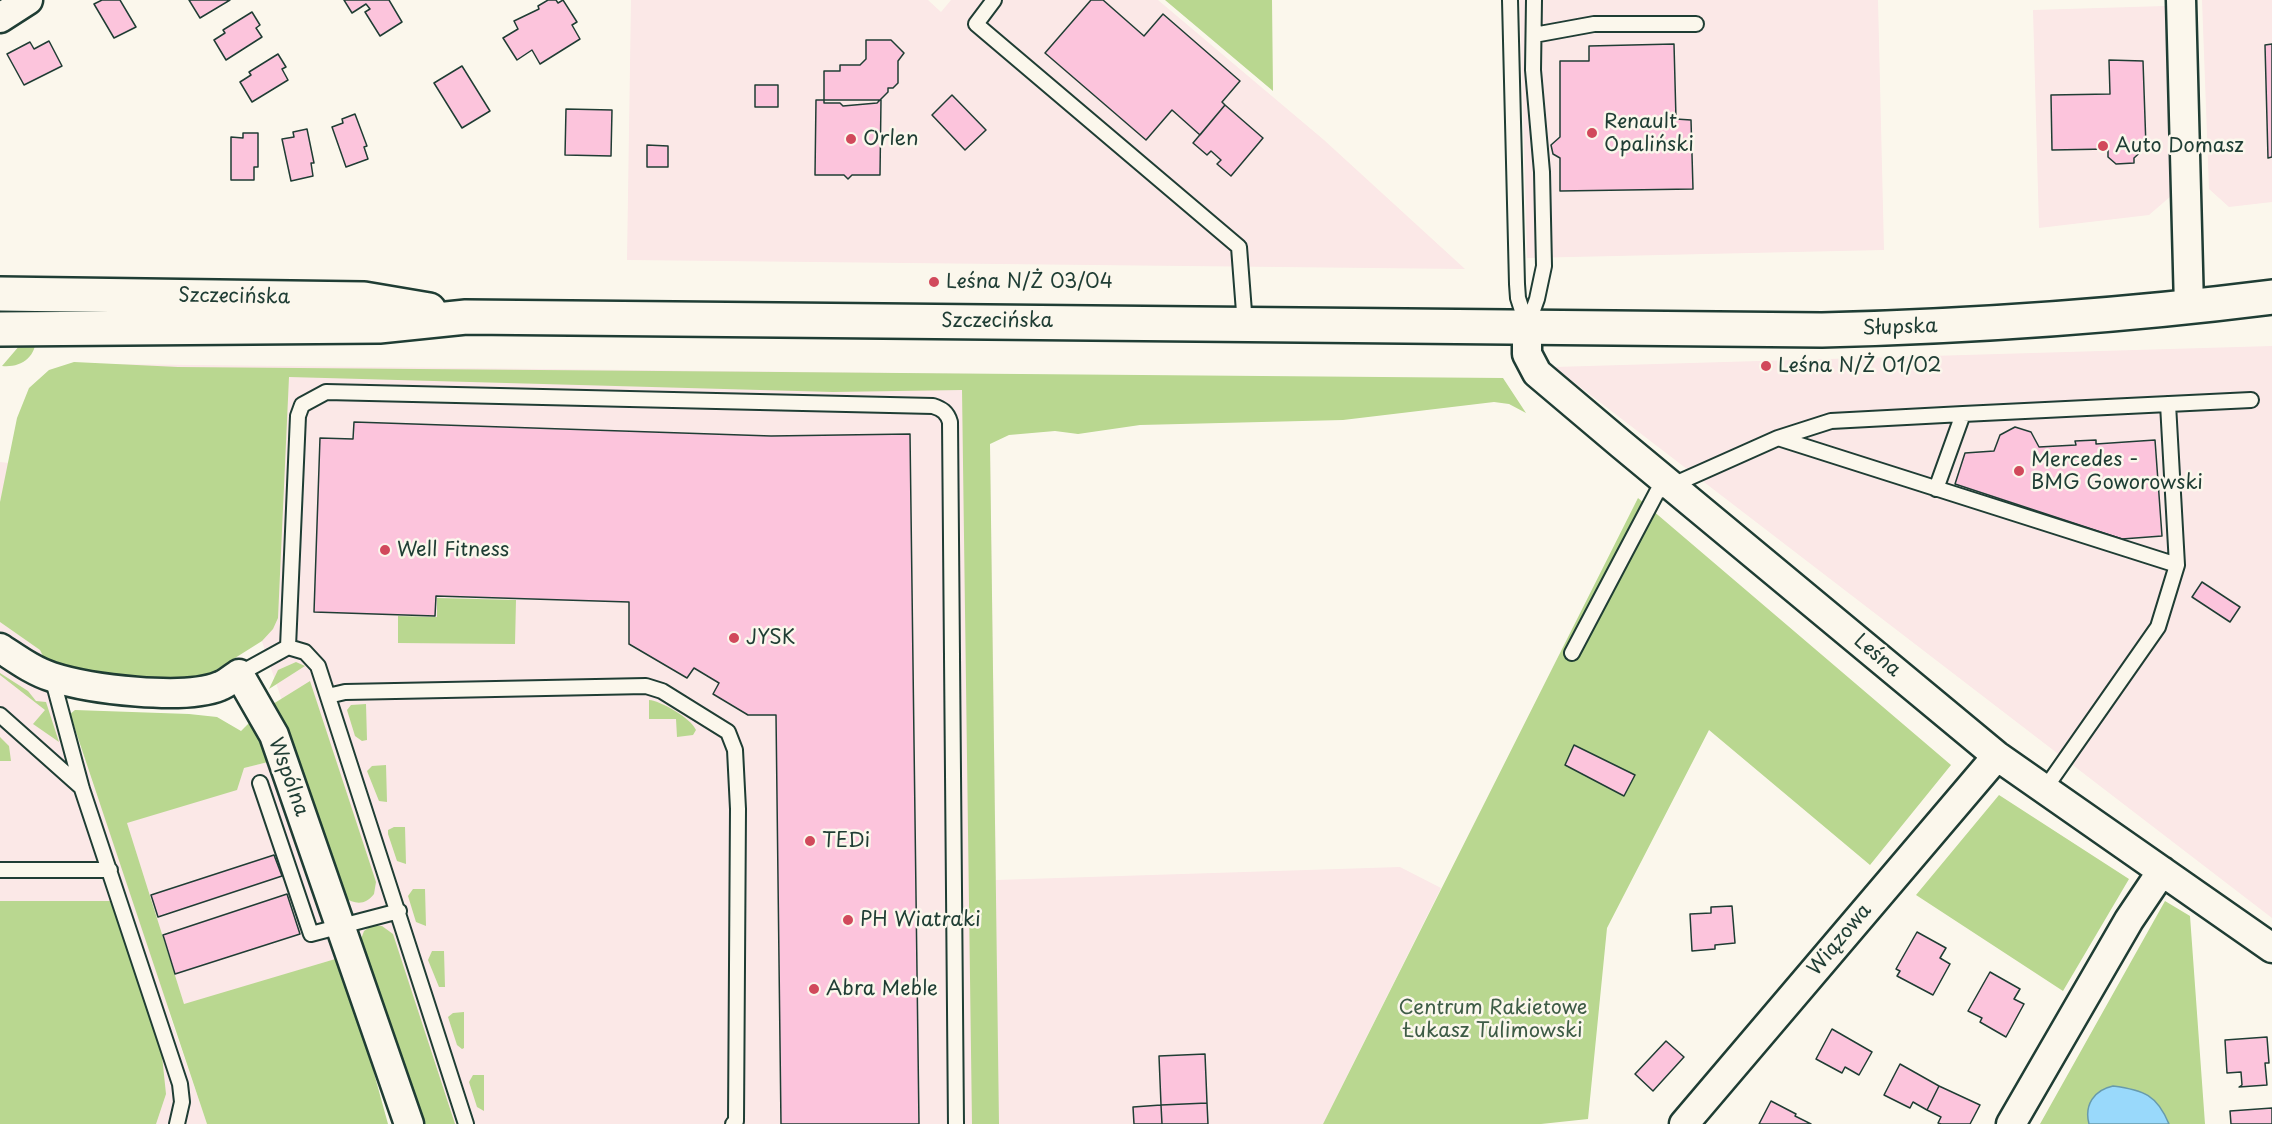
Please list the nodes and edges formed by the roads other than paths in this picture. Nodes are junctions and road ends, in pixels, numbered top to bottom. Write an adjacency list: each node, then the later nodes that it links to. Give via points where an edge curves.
1 (28, 0): 6 (street)
2 (994, 0): 13 (lane, via 976,24 1239,247)
3 (1510, 0): 14 (lane, via 1517,284)
4 (1534, 0): 8 (lane)
5 (2181, 0): 11 (street)
6 (0, 18)
7 (1696, 24): 8 (lane, via 1594,24)
8 (1534, 35): 14 (lane, via 1544,266)
9 (0, 294): 12 (main road, Szczecińska, via 364,299)
10 (2272, 297): 11 (main road, Słupska)
11 (2188, 307): 14 (main road, Słupska, via 1933,327)
12 (466, 317): 13 (main road, Szczecińska); 15 (main road, Szczecińska, via 379,326)
13 (1245, 325): 14 (main road, Szczecińska)
14 (1527, 327): 20 (street, Leśna, via 1527,354 1537,373)
15 (0, 329)
16 (2251, 400): 17 (lane)
17 (2168, 404): 18 (lane); 22 (lane)
18 (1964, 414): 19 (lane, via 1831,421); 21 (lane)
19 (1778, 438): 20 (lane); 21 (lane)
20 (1671, 485): 25 (lane, via 1658,492); 30 (street, Leśna)
21 (1936, 489): 22 (lane)
22 (2177, 565): 33 (lane, via 2158,627)
23 (288, 647): 26 (lane); 28 (lane, via 313,658); 44 (lane, via 298,416 302,405 326,392 940,408 948,414 950,422)
24 (0, 648): 27 (street)
25 (1572, 653)
26 (239, 674): 27 (street, via 220,686 194,692 137,691); 38 (street, Wspólna, via 274,735)
27 (52, 677): 32 (lane)
28 (328, 696): 37 (lane); 43 (lane, via 345,692 646,686 728,732 735,750 738,809)
29 (0, 715): 32 (lane)
30 (1996, 756): 33 (street, Leśna); 45 (street, Wiązowa)
31 (260, 783): 38 (lane, via 311,934)
32 (82, 789): 35 (lane)
33 (2044, 790): 36 (street, Leśna)
34 (0, 870): 35 (lane)
35 (110, 870): 40 (lane, via 180,1084 182,1102)
36 (2162, 871): 39 (street, Leśna); 46 (street, via 2129,920)
37 (399, 910): 38 (lane); 42 (lane)
38 (341, 926): 41 (street, Wspólna)
39 (2272, 948)
40 (177, 1124)
41 (409, 1124)
42 (466, 1124)
43 (734, 1124)
44 (956, 1124)
45 (1684, 1124)
46 (2011, 1124)

